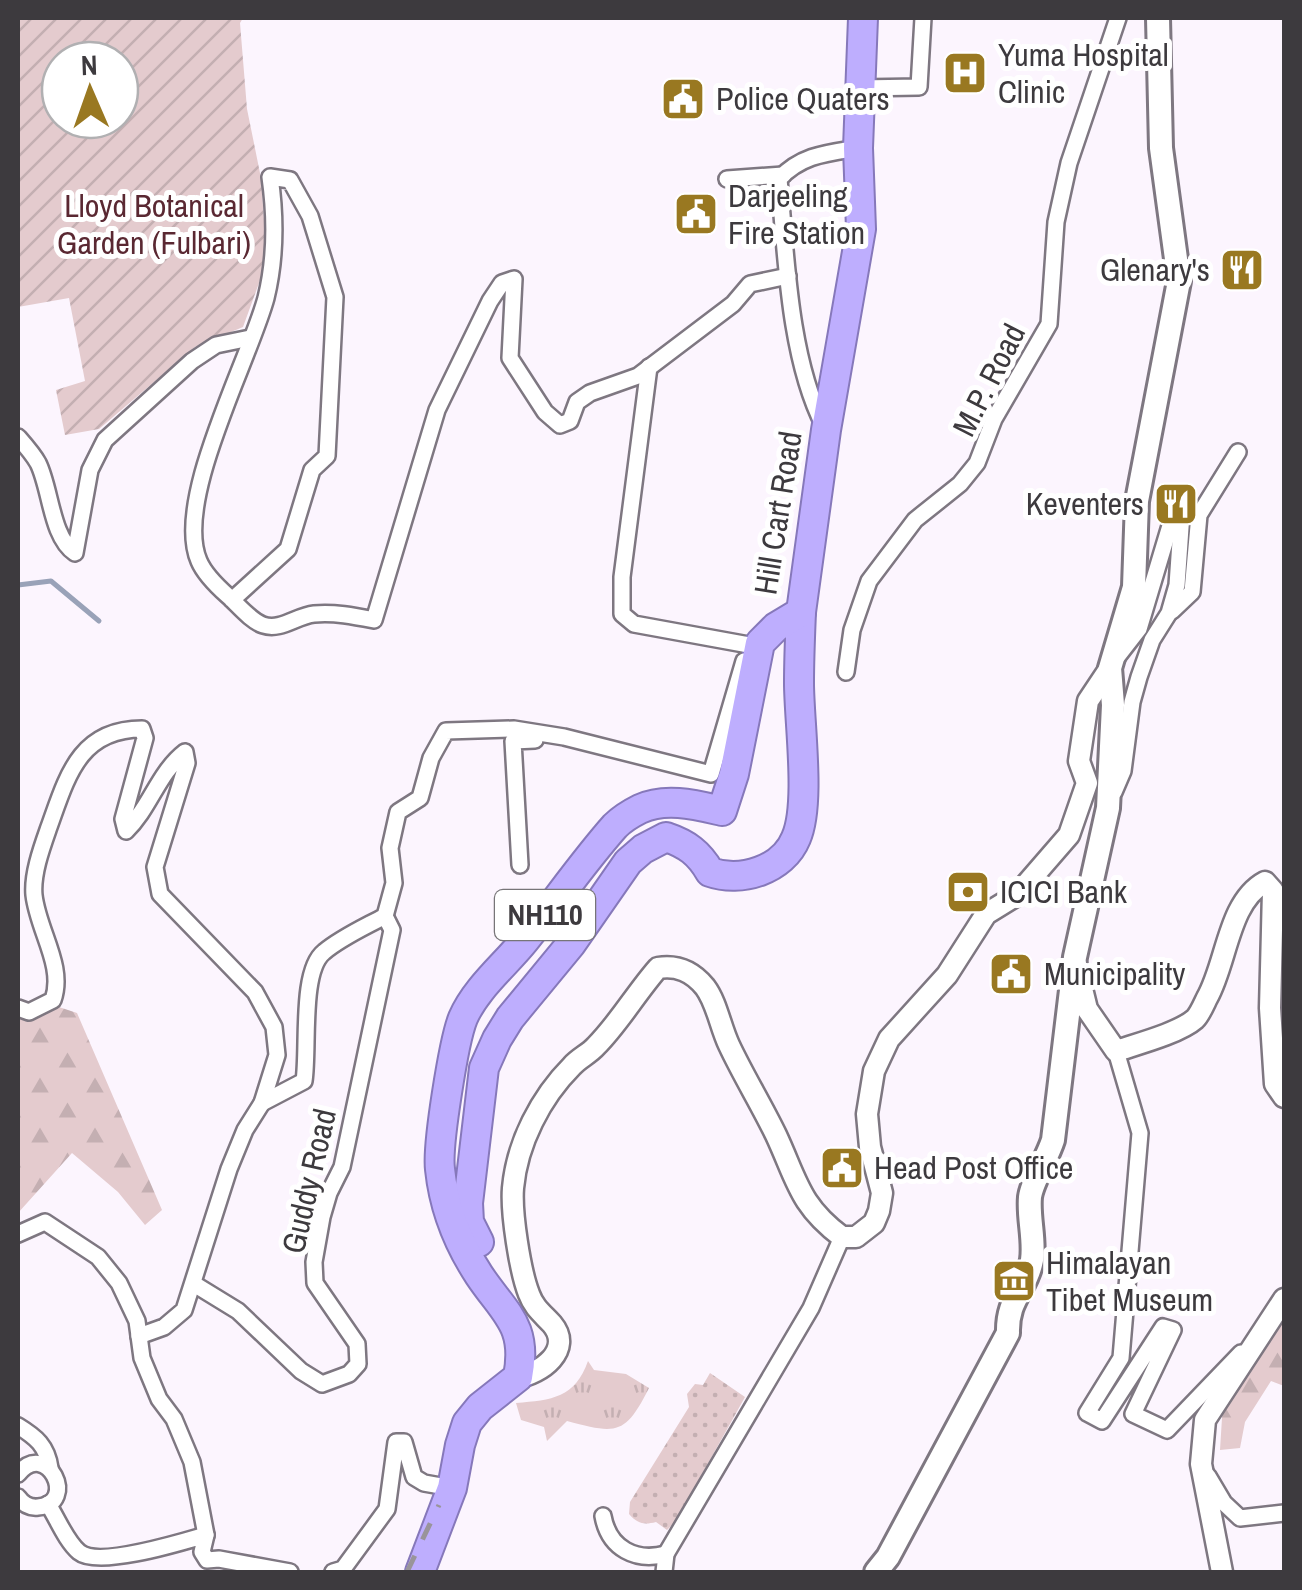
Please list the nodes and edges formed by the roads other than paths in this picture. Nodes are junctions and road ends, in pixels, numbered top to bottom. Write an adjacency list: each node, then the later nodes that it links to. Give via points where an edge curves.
1 (862, 18): 5 (highway, Hill Cart Road)
2 (923, 18): 5 (street, via 920,87)
3 (1118, 18): 20 (street, M.P. Road, via 1069,163 1056,222 1049,324 994,419 978,463 916,520 869,581)
4 (1158, 18): 19 (main road, via 1161,148 1179,281 1137,501 1134,587)
5 (859, 88): 6 (highway, Hill Cart Road)
6 (858, 148): 7 (street, via 809,156); 12 (highway, Hill Cart Road, via 861,229)
7 (782, 175): 8 (street); 9 (street)
8 (727, 178)
9 (788, 276): 11 (street, via 750,284); 12 (street, via 810,398)
10 (250, 338): 13 (street, via 216,345 192,361 105,440 90,470 75,553 66,547 36,460); 15 (street, via 206,464 195,518 199,561); 15 (street, via 275,254 270,177 290,180 310,216 335,297 326,456 312,470 288,550)
11 (650, 367): 15 (street, via 577,402 570,421 560,426 510,358 514,279 502,283 438,410 374,620 315,614 280,627 261,625); 18 (street, via 622,614 634,624)
12 (826, 430): 16 (highway, Hill Cart Road)
13 (18, 437)
14 (1238, 452): 17 (street, via 1199,515 1192,592)
15 (232, 600)
16 (801, 610): 18 (highway, Hill Cart Road); 34 (highway, via 802,802 798,836 788,853 774,866 726,878 710,872 682,842 666,837 643,849 510,1018 484,1068 469,1222 513,1298)
17 (1169, 614): 19 (street, via 1182,514 1172,519 1138,629); 22 (street, via 1139,676 1124,770)
18 (754, 644): 21 (street, via 711,774); 34 (highway, NH110, via 722,811 667,802 618,823 463,1019 439,1164 444,1197 457,1236)
19 (1110, 668): 22 (main road); 31 (street, via 1088,702 1079,762 1087,783 1069,835 1017,894 986,914 947,975 889,1039 874,1071 868,1114 882,1192 879,1211 856,1236)
20 (846, 672)
21 (564, 738): 23 (street, via 513,741); 24 (street, via 514,730 446,732 420,798 398,812)
22 (1108, 808): 25 (main road)
23 (520, 865)
24 (386, 916): 29 (street, via 321,954 309,973 304,1080); 32 (street, Guddy Road, via 392,930 342,1167 328,1192 314,1262 315,1283 357,1344 358,1364 322,1384 238,1311)
25 (1075, 957): 27 (street, via 1087,1010); 53 (main road, via 1054,1140 1029,1203 1032,1258 1026,1281 1007,1312 1008,1333)
26 (18, 1008): 29 (street, via 29,1012 53,1000 60,982 34,891 64,780 106,734 142,729 126,831 184,752 187,763 155,867 160,894 255,992 274,1028 277,1055)
27 (1116, 1052): 28 (street, via 1196,1018 1220,976 1233,922 1265,882 1274,891 1274,1084); 35 (street, via 1140,1133 1120,1358 1088,1413 1102,1421 1164,1327 1173,1330 1132,1414 1167,1430)
28 (1284, 1097)
29 (262, 1103): 32 (street, via 229,1169)
30 (18, 1234): 36 (street, via 44,1222 98,1257 119,1282)
31 (842, 1237): 37 (street, via 803,1200 707,989 685,970 658,968 544,1098 527,1136 513,1189 515,1224 528,1293 557,1332 557,1346 543,1368); 48 (street, via 810,1308)
32 (194, 1284): 36 (street, via 184,1310 164,1327)
33 (1284, 1299): 35 (street)
34 (514, 1320): 37 (highway)
35 (1268, 1324): 39 (street, via 1205,1420)
36 (138, 1329): 47 (street, via 142,1358 192,1462)
37 (518, 1377): 42 (highway, via 467,1423)
38 (18, 1426): 40 (street, via 48,1452)
39 (1201, 1464): 45 (street, via 1240,1518); 54 (street)
40 (50, 1468): 41 (street, via 36,1463); 44 (street, via 57,1494)
41 (18, 1474)
42 (452, 1488): 50 (street, via 414,1477 404,1442 396,1442 387,1509 344,1568); 51 (highway)
43 (18, 1497): 44 (street, via 35,1508)
44 (48, 1504): 47 (street, via 77,1550 88,1556)
45 (1284, 1513)
46 (603, 1516): 48 (street, via 626,1552 638,1558)
47 (206, 1536): 49 (street, via 207,1560)
48 (666, 1554): 52 (street)
49 (290, 1572)
50 (332, 1572)
51 (420, 1572)
52 (664, 1572)
53 (876, 1572)
54 (1222, 1572)

